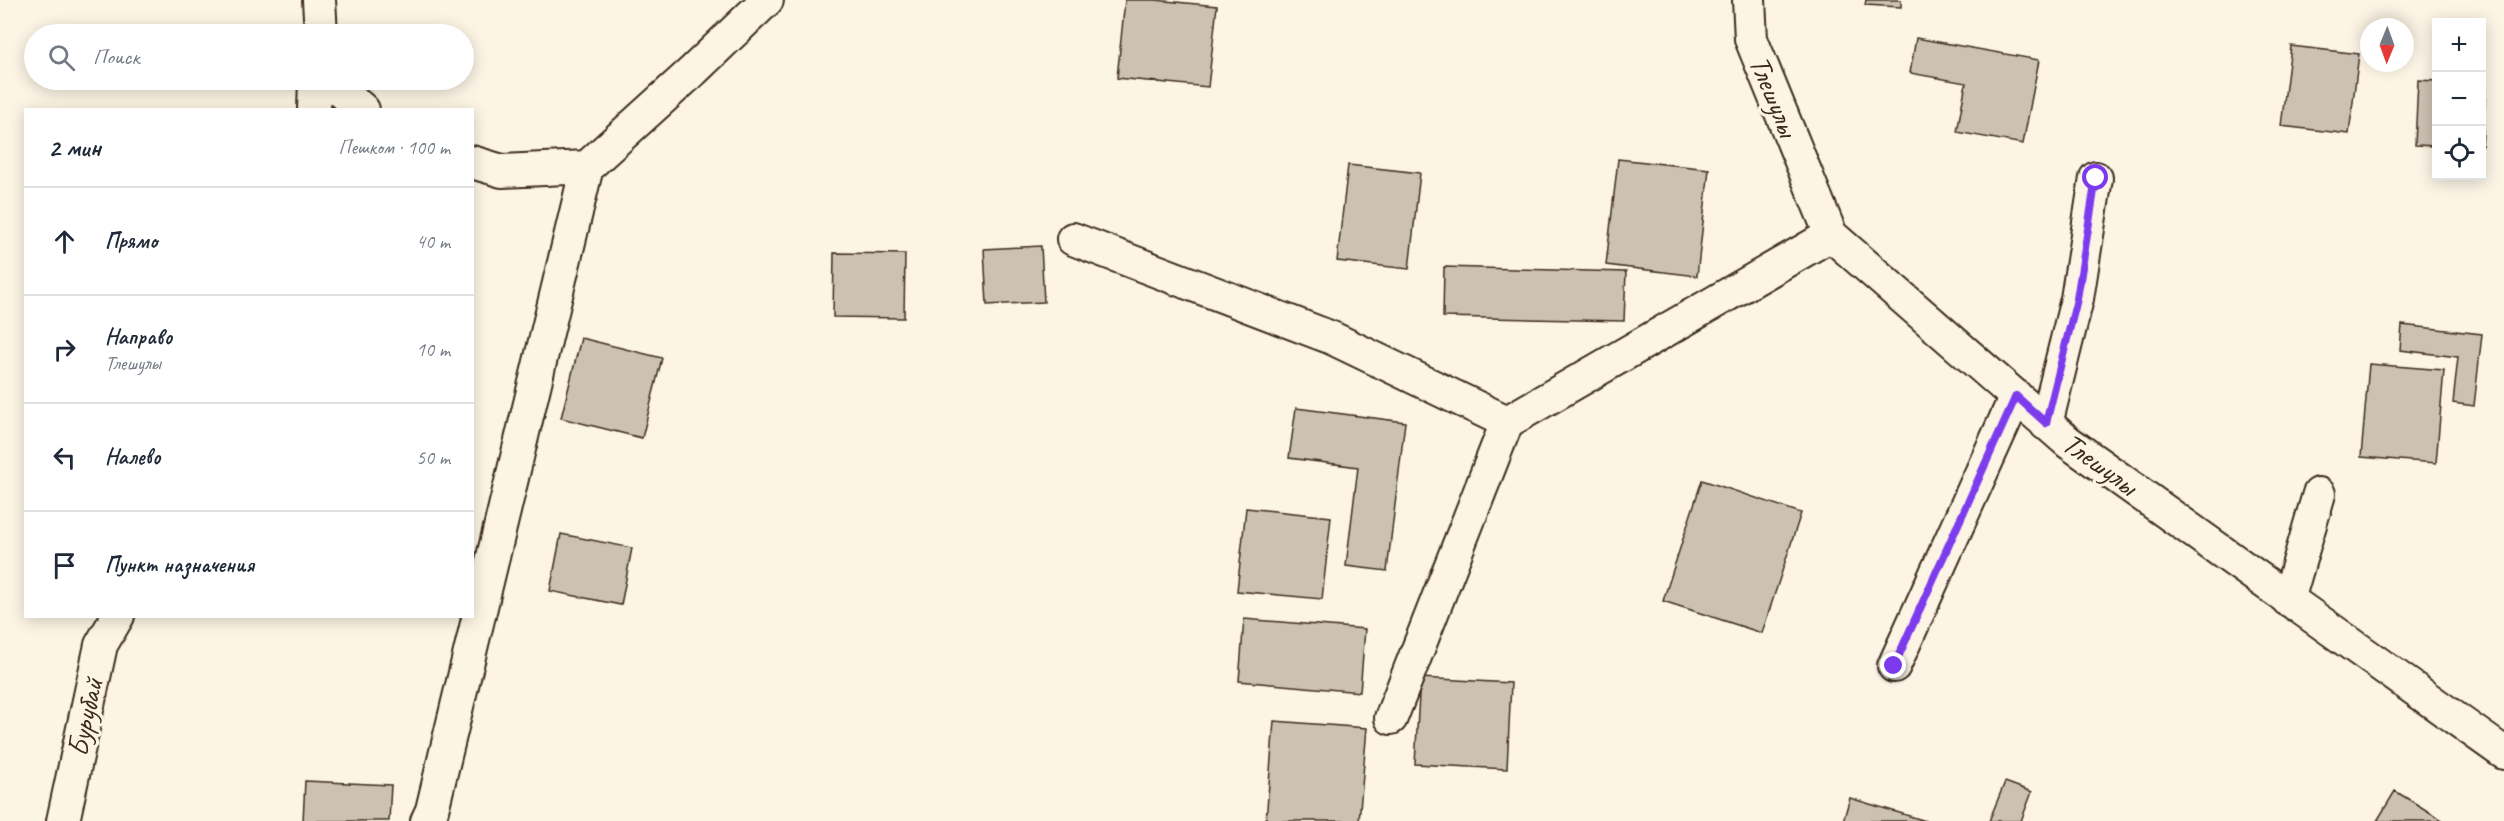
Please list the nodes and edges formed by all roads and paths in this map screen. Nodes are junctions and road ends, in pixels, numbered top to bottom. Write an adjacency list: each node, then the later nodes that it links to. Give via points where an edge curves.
1 (318, 0): 4 (street); 5 (street)
2 (767, 0): 11 (street)
3 (1749, 0): 13 (street, Тлешулы, via 1751,39)
4 (317, 24)
5 (320, 24)
6 (315, 90): 8 (street)
7 (340, 90): 9 (street)
8 (314, 108)
9 (361, 108)
10 (474, 163): 11 (street, via 502,171)
11 (587, 167): 25 (street)
12 (2096, 178): 17 (street, via 2077,299)
13 (1831, 235): 15 (street, Тлешулы); 16 (street)
14 (1073, 239): 16 (street, via 1332,338)
15 (2016, 396): 17 (street, Тлешулы); 21 (street)
16 (1508, 422): 22 (street)
17 (2046, 423): 19 (street, Тлешулы)
18 (2319, 494): 19 (street)
19 (2288, 600): 23 (street, Тлешулы)
20 (117, 618): 24 (street, Бурубай, via 101,645)
21 (1894, 666)
22 (1391, 718)
23 (2504, 753)
24 (63, 821)
25 (427, 821)

